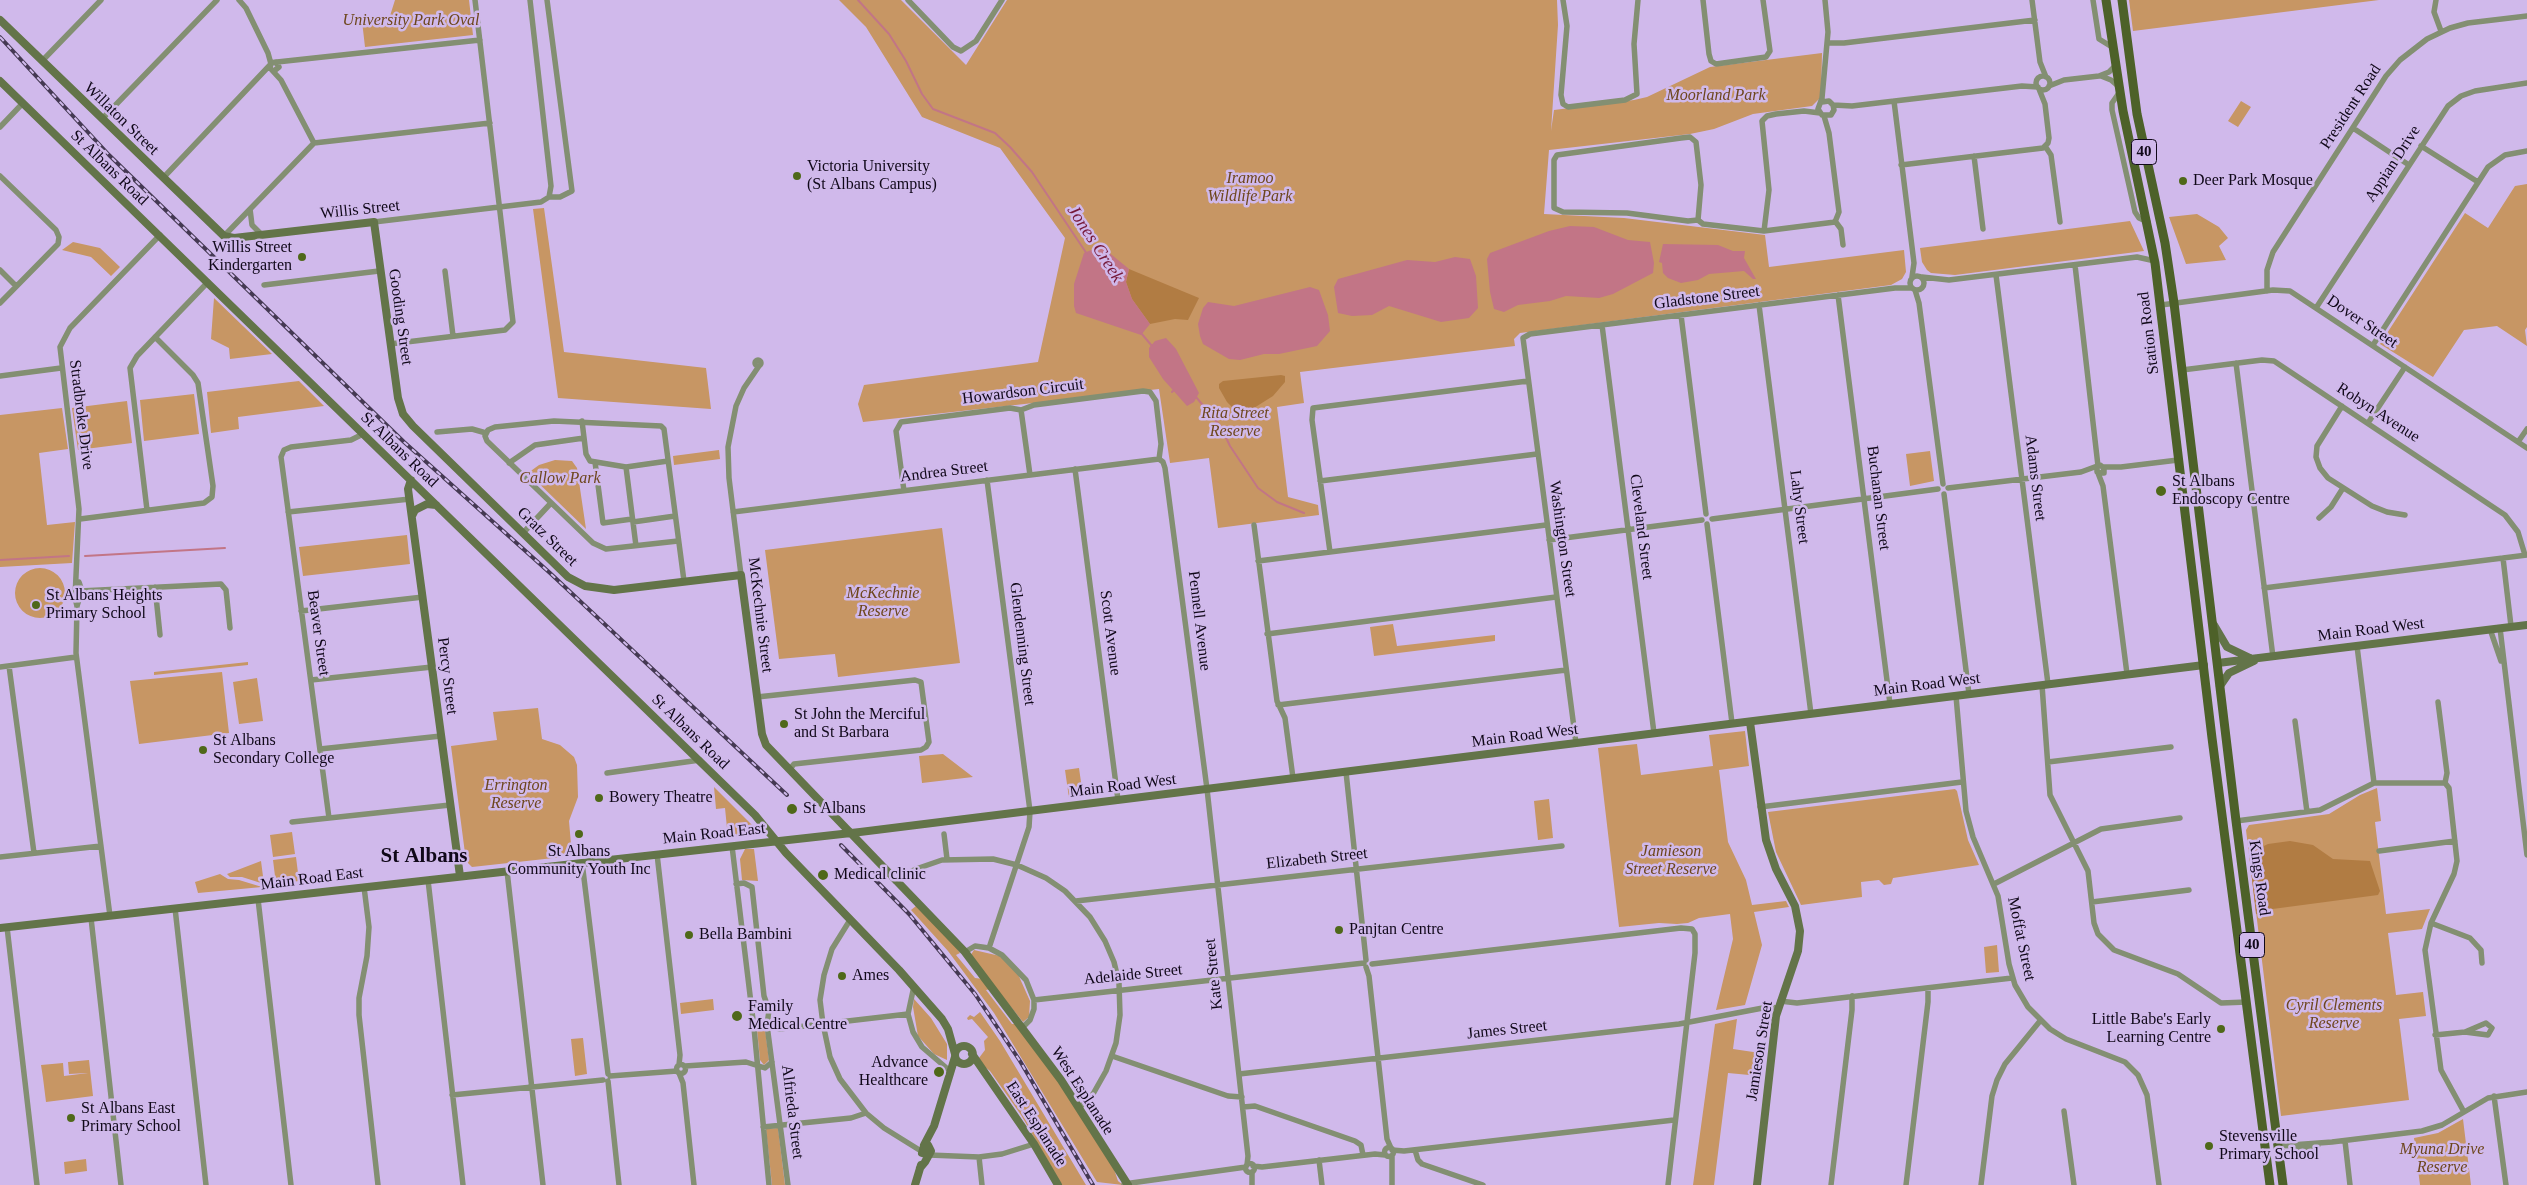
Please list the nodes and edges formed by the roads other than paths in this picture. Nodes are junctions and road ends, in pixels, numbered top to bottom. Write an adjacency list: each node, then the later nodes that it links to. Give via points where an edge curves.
1 (101, 0): 28 (street)
2 (239, 0): 20 (street)
3 (244, 0): 20 (street)
4 (475, 0): 25 (street)
5 (547, 0): 67 (street, Willis Street, via 572,191 560,197)
6 (908, 0): 7 (street, via 953,47 962,51 976,40)
7 (1002, 0)
8 (1563, 0): 9 (street, via 1566,26 1561,95 1563,104 1568,107 1625,100 1637,94 1634,44)
9 (1638, 0)
10 (1703, 0): 11 (street, via 1709,54 1716,64 1766,57 1770,51)
11 (1762, 0)
12 (1825, 0): 26 (street)
13 (2032, 0): 23 (street)
14 (2093, 0): 27 (street, via 2099,39)
15 (2106, 0): 27 (main road, Station Road / 40)
16 (2122, 0): 98 (main road, Station Road / 40, via 2137,114 2165,242)
17 (2436, 0): 24 (street, via 2434,12)
18 (218, 1): 52 (street)
19 (529, 2): 67 (street, via 551,186)
20 (246, 8): 30 (street)
21 (2527, 16): 24 (street, President Road, via 2468,23)
22 (0, 20): 28 (street, Willaton Street)
23 (2035, 20): 26 (street); 29 (street)
24 (2441, 31): 55 (street, President Road, via 2418,44 2400,60)
25 (480, 40): 30 (street); 53 (street)
26 (1827, 43): 38 (street)
27 (2112, 47): 31 (main road, Station Road / 40)
28 (42, 61): 52 (street, Willaton Street)
29 (2040, 62): 33 (street); 34 (street)
30 (275, 66): 57 (street); 65 (street)
31 (2115, 66): 32 (street); 42 (main road, Station Road / 40)
32 (2099, 76): 35 (street); 42 (street, via 2111,80)
33 (2047, 78): 34 (street); 35 (street); 40 (street)
34 (2038, 79): 39 (street); 41 (street)
35 (2064, 80): 40 (street)
36 (0, 81): 44 (street, St Albans Road)
37 (2527, 83): 59 (street, Appian Drive, via 2482,89 2461,96 2443,113)
38 (1824, 86): 45 (street); 46 (street)
39 (2022, 86): 41 (street); 43 (street)
40 (2048, 87): 41 (street); 47 (street)
41 (2039, 88): 47 (street)
42 (2119, 90): 80 (main road, Station Road / 40)
43 (1894, 101): 48 (street); 63 (street)
44 (23, 103): 54 (street); 77 (street, St Albans Road)
45 (1831, 103): 46 (street); 48 (street); 51 (street)
46 (1821, 104): 49 (street); 50 (street)
47 (2045, 104): 58 (street, via 2050,138)
48 (1852, 106): 51 (street)
49 (1804, 111): 50 (street); 75 (street, via 1769,115 1762,121 1769,190)
50 (1822, 114): 51 (street); 56 (street)
51 (1832, 114): 56 (street)
52 (102, 120): 65 (street, Willaton Street)
53 (490, 123): 57 (street); 68 (street)
54 (0, 127)
55 (2353, 128): 62 (street); 95 (street, President Road, via 2273,252 2267,270)
56 (1829, 133): 71 (street, via 1839,212)
57 (314, 143): 69 (street)
58 (2045, 146): 61 (street); 73 (street, via 2052,155)
59 (2421, 146): 62 (street, Appian Drive); 66 (street)
60 (2527, 151): 66 (street, via 2498,159)
61 (1974, 156): 63 (street); 74 (street)
62 (2409, 165): 101 (street, Appian Drive)
63 (1902, 166): 83 (street)
64 (0, 176): 94 (street, via 56,230 59,237 58,244)
65 (163, 178): 78 (street, Willaton Street)
66 (2478, 182): 108 (street)
67 (549, 197): 68 (street, Willis Street, via 541,202)
68 (499, 207): 72 (street, Willis Street); 104 (street, via 513,322 505,330)
69 (250, 209): 76 (street, via 252,225); 78 (street)
70 (1698, 220): 70 (street, via 1627,213 1559,212 1553,201 1554,160 1565,152 1690,137 1696,142 1700,169); 75 (street, via 1703,224)
71 (1835, 221): 75 (street); 79 (street, via 1841,229)
72 (374, 222): 76 (street, Willis Street); 86 (street, Gooding Street)
73 (2060, 222)
74 (1983, 229)
75 (1764, 231)
76 (261, 234): 78 (street, Willis Street, via 234,238)
77 (160, 235): 91 (street, St Albans Road); 112 (street, Stradbroke Drive, via 64,334 59,351)
78 (224, 236)
79 (1843, 245)
80 (2153, 248): 81 (street, Gladstone Street); 82 (main road, Station Road / 40)
81 (2138, 257): 82 (street, Gladstone Street); 84 (street, Gladstone Street)
82 (2155, 261): 100 (main road, Station Road / 40)
83 (1914, 263): 89 (street); 93 (street)
84 (2075, 265): 88 (street, Gladstone Street); 137 (street)
85 (0, 270): 94 (street)
86 (380, 271): 92 (street); 107 (street, Gooding Street)
87 (445, 272): 104 (street)
88 (1996, 275): 90 (street, Gladstone Street); 141 (street, Adams Street)
89 (1921, 277): 90 (street, Gladstone Street); 93 (street, Gladstone Street); 93 (street)
90 (1936, 280): 93 (street, Gladstone Street)
91 (208, 282): 105 (street); 124 (street, St Albans Road)
92 (264, 285)
93 (1915, 285): 96 (street, Gladstone Street); 143 (street)
94 (16, 286): 97 (street)
95 (2267, 291): 98 (street, Dover Street); 101 (street, Dover Street, via 2290,291)
96 (1838, 295): 99 (street, Gladstone Street); 148 (street, Buchanan Street)
97 (0, 303)
98 (2174, 303): 100 (street, Dover Street); 113 (main road, Station Road / 40)
99 (1759, 305): 102 (street, Gladstone Street); 152 (street, Lahy Street)
100 (2161, 305): 131 (main road, Station Road / 40)
101 (2316, 308): 108 (street, Dover Street)
102 (1681, 315): 103 (street, Gladstone Street); 155 (street)
103 (1602, 325): 106 (street, Gladstone Street, via 1530,334); 166 (street, Cleveland Street)
104 (453, 336): 107 (street)
105 (155, 337): 151 (street, via 134,359 130,373); 151 (street, via 198,383 213,493 211,500 204,503)
106 (1523, 338): 115 (street, Washington Street)
107 (390, 344): 118 (street, Gooding Street)
108 (2373, 345): 111 (street, Dover Street)
109 (2236, 363): 113 (street, Robyn Avenue); 116 (street, Robyn Avenue, via 2274,361); 178 (street)
110 (757, 365): 154 (street, McKechnie Street, via 736,406 731,428 729,478)
111 (2405, 367): 120 (street); 126 (street, Dover Street)
112 (61, 368): 114 (street); 160 (street, Stradbroke Drive)
113 (2182, 370): 129 (main road, Station Road / 40)
114 (0, 376)
115 (1528, 381): 128 (street, Washington Street); 142 (street, via 1317,407 1312,411)
116 (2342, 406): 120 (street, Robyn Avenue); 144 (street, via 2319,441 2316,452 2323,474)
117 (1021, 410): 130 (street, Howardson Circuit, via 1034,405 1148,391 1156,401 1161,448); 138 (street); 145 (street, Howardson Circuit, via 1010,408 902,422 896,435)
118 (403, 414): 167 (street, Gratz Street)
119 (582, 421): 123 (street, via 495,427); 125 (street); 133 (street, via 661,426)
120 (2368, 423): 172 (street, Robyn Avenue, via 2505,515 2518,532)
121 (2527, 429): 126 (street)
122 (437, 432): 123 (street, via 472,429)
123 (486, 433): 134 (street, via 487,441)
124 (363, 434): 139 (street, St Albans Road); 153 (street, Beaver Street, via 351,440 291,447 283,452)
125 (584, 438): 132 (street, via 587,459); 134 (street, via 535,445)
126 (2518, 442): 127 (street, Dover Street)
127 (2527, 448)
128 (1537, 454): 142 (street); 165 (street, Washington Street)
129 (2193, 458): 131 (main road); 183 (main road, Station Road / 40)
130 (1159, 459): 136 (street, Andrea Street); 230 (street, Pennell Avenue, via 1165,468)
131 (2178, 460): 137 (street); 196 (main road, Station Road / 40)
132 (595, 462): 135 (street); 162 (street, via 603,523)
133 (668, 462): 135 (street); 158 (street)
134 (509, 463): 149 (street)
135 (626, 466): 162 (street)
136 (1075, 469): 138 (street, Andrea Street); 231 (street, Scott Avenue)
137 (2100, 469): 141 (street); 201 (street)
138 (1030, 475): 140 (street, Andrea Street)
139 (411, 480): 147 (street, Percy Street, via 408,489); 150 (street, St Albans Road)
140 (987, 480): 145 (street, Andrea Street); 235 (street, Glendenning Street)
141 (2022, 480): 146 (street); 204 (street, Adams Street)
142 (1320, 481): 171 (street)
143 (1941, 487): 146 (street); 148 (street)
144 (2344, 488): 156 (street, via 2380,510); 159 (street)
145 (904, 491): 154 (street, Andrea Street)
146 (1946, 491): 206 (street)
147 (410, 499): 153 (street); 157 (street, Percy Street)
148 (1864, 499): 152 (street); 210 (street, Buchanan Street)
149 (551, 503): 167 (street); 170 (street, via 598,546)
150 (436, 505): 157 (street, via 428,504 415,510); 221 (street, St Albans Road)
151 (147, 510): 160 (street)
152 (1786, 510): 161 (street); 212 (street, Lahy Street)
153 (288, 512): 182 (street, Beaver Street)
154 (733, 512): 175 (street, McKechnie Street)
155 (1706, 514): 161 (street); 163 (street)
156 (2406, 515)
157 (412, 516): 180 (street, Percy Street)
158 (675, 516): 162 (street); 169 (street)
159 (2319, 518)
160 (80, 519): 179 (street, Stradbroke Drive)
161 (1712, 519): 163 (street)
162 (632, 520): 170 (street)
163 (1705, 522): 166 (street); 215 (street)
164 (1254, 525): 174 (street)
165 (1546, 526): 168 (street, Washington Street); 171 (street)
166 (1628, 529): 168 (street); 216 (street, Cleveland Street)
167 (523, 533): 176 (street, Gratz Street, via 568,577 585,586 614,590)
168 (1549, 540): 181 (street, Washington Street)
169 (678, 541): 170 (street); 176 (street)
170 (636, 546)
171 (1330, 552): 174 (street)
172 (2526, 555): 173 (street)
173 (2503, 558): 178 (street); 185 (street)
174 (1258, 561): 189 (street)
175 (741, 574): 176 (street, Gratz Street); 208 (street, McKechnie Street)
176 (684, 581)
177 (155, 587): 179 (street); 186 (street, via 223,585); 190 (street)
178 (2264, 588): 193 (street)
179 (79, 591): 192 (street, Stradbroke Drive)
180 (423, 597): 182 (street); 199 (street, Percy Street)
181 (1556, 597): 189 (street); 200 (street, Washington Street)
182 (301, 611): 203 (street, Beaver Street)
183 (2213, 624): 194 (street, via 2228,648); 195 (main road, Station Road / 40)
184 (2527, 624): 185 (street, Main Road West)
185 (2511, 626): 187 (street, Main Road West)
186 (230, 628)
187 (2500, 628): 188 (street, Main Road West); 202 (street)
188 (2490, 629): 191 (street, Main Road West); 202 (street)
189 (1267, 634): 211 (street)
190 (160, 635)
191 (2357, 646): 193 (street, Main Road West); 228 (street)
192 (76, 657): 197 (street); 247 (street, Stradbroke Drive)
193 (2269, 657): 194 (street, Main Road West); 205 (street, via 2234,671)
194 (2252, 659): 195 (street, Main Road West)
195 (2218, 663): 196 (main road); 205 (main road, Kings Road / 40)
196 (2204, 665): 201 (street, Main Road West); 241 (main road, Kings Road / 40)
197 (9, 666): 198 (street); 251 (street)
198 (0, 667)
199 (432, 667): 203 (street); 217 (street, Percy Street)
200 (1566, 670): 211 (street); 218 (street, Washington Street)
201 (2127, 674): 204 (street, Main Road West)
202 (2504, 675): 234 (street)
203 (311, 680): 220 (street, Beaver Street)
204 (2045, 685): 206 (street, Main Road West); 222 (street, Adams Street)
205 (2220, 686): 239 (main road, Kings Road / 40)
206 (1969, 694): 207 (street, Main Road West)
207 (1956, 696): 210 (street, Main Road West); 227 (street, Moffat Street)
208 (757, 697): 223 (street, McKechnie Street, via 766,745); 223 (street, via 915,680 921,682 929,742 926,747 794,764)
209 (2438, 702): 229 (street, via 2447,773)
210 (1890, 704): 212 (street, Main Road West)
211 (1278, 705): 226 (street, via 1285,718)
212 (1811, 714): 214 (street, Main Road West)
213 (2295, 721): 236 (street)
214 (1750, 722): 215 (street, Main Road West); 233 (street, Jamieson Street)
215 (1732, 724): 216 (street, Main Road West)
216 (1654, 733): 218 (street, Main Road West)
217 (441, 736): 220 (street); 232 (street, Percy Street)
218 (1576, 743): 224 (street, Main Road West)
219 (2171, 747): 222 (street)
220 (320, 749): 237 (street, Beaver Street)
221 (700, 760): 225 (street); 245 (street, St Albans Road, via 755,815)
222 (2048, 762): 246 (street, Adams Street, via 2052,800)
223 (790, 769): 242 (street, McKechnie Street)
224 (1346, 772): 226 (street, Main Road West); 258 (street)
225 (607, 773)
226 (1293, 778): 230 (street, Main Road West)
227 (1962, 782): 233 (street); 265 (street, Moffat Street, via 1969,823)
228 (2374, 783): 229 (street); 236 (street, via 2334,805)
229 (2445, 783): 244 (street, via 2449,788)
230 (1208, 789): 231 (street, Main Road West); 264 (street, Kate Street)
231 (1118, 800): 235 (street, Main Road West)
232 (450, 805): 237 (street); 260 (street, Percy Street)
233 (1760, 807): 290 (street, Jamieson Street, via 1769,849 1795,906 1800,926 1798,951)
234 (2524, 807): 253 (street)
235 (1030, 811): 242 (street, Main Road West); 257 (street, Glendenning Street, via 1029,827)
236 (2307, 812): 239 (street)
237 (328, 818): 240 (street)
238 (2180, 818): 246 (street, via 2106,828)
239 (2236, 821): 241 (main road); 288 (main road, Kings Road / 40)
240 (292, 822)
241 (2224, 823): 289 (main road, Kings Road / 40)
242 (850, 833): 245 (street, Main Road East); 262 (street, West Esplanade)
243 (944, 834): 255 (street)
244 (2455, 841): 250 (street); 275 (street, via 2457,861 2454,874)
245 (776, 842): 248 (street, Main Road East); 274 (street)
246 (2074, 842): 265 (street); 270 (street, Adams Street, via 2090,877)
247 (101, 846): 251 (street); 272 (street, Stradbroke Drive)
248 (732, 846): 252 (street, Main Road East); 263 (street, Alfrieda Street)
249 (1562, 846): 258 (street, Elizabeth Street)
250 (2379, 851)
251 (34, 853): 254 (street)
252 (657, 854): 256 (street, Main Road East); 313 (street)
253 (2527, 855)
254 (0, 857)
255 (947, 860): 257 (street, via 992,859); 262 (street, via 916,869)
256 (582, 862): 259 (street, Main Road East); 315 (street)
257 (1017, 865): 269 (street, via 1046,878); 277 (street, Glendenning Street)
258 (1357, 868): 264 (street, Elizabeth Street); 279 (street)
259 (507, 871): 260 (street, Main Road East); 318 (street)
260 (460, 876): 261 (street, Main Road East)
261 (428, 880): 266 (street, Main Road East); 320 (street)
262 (895, 881): 278 (street, West Esplanade)
263 (736, 884): 295 (street, Alfrieda Street, via 752,887 764,996 769,1010); 297 (street, Alfrieda Street)
264 (1218, 884): 269 (street, Elizabeth Street); 282 (street, Kate Street)
265 (1994, 884): 281 (street, Moffat Street, via 2004,921)
266 (364, 887): 268 (street, Main Road East); 348 (street, via 368,937 359,1015)
267 (2189, 890): 270 (street)
268 (258, 899): 271 (street, Main Road East); 347 (street)
269 (1076, 901): 285 (street, via 1105,941 1114,962)
270 (2092, 902): 289 (street, Adams Street, via 2098,934 2114,950 2178,974 2221,1003)
271 (175, 908): 272 (street, Main Road East); 346 (street)
272 (110, 916): 273 (street, Main Road East)
273 (91, 918): 276 (street, Main Road East); 345 (street)
274 (850, 920): 283 (street); 294 (street, via 832,949 824,975 820,1000)
275 (2431, 923): 280 (street, via 2470,938 2481,950); 300 (street, via 2425,950)
276 (4, 927): 344 (street)
277 (989, 948): 278 (street, via 975,946); 287 (street, via 1018,969)
278 (965, 952): 296 (street, West Esplanade)
279 (1369, 963): 282 (street, Adelaide Street); 293 (street, Adelaide Street, via 1691,928 1695,932 1696,953); 307 (street)
280 (2482, 964)
281 (2012, 978): 284 (street, James Street); 292 (street, Moffat Street)
282 (1229, 979): 285 (street, Adelaide Street); 314 (street, Kate Street)
283 (914, 986): 291 (street); 301 (street, via 942,1019)
284 (1928, 988): 286 (street, James Street); 364 (street)
285 (1120, 991): 287 (street, Adelaide Street); 306 (street, via 1120,1023)
286 (1852, 996): 290 (street, James Street); 363 (street)
287 (1034, 1000): 296 (street, via 1033,1016)
288 (2259, 1000): 289 (main road); 333 (main road, Kings Road / 40)
289 (2247, 1002): 337 (main road, Kings Road / 40)
290 (1779, 1004): 293 (street, James Street); 362 (street, Jamieson Street)
291 (908, 1014): 294 (street); 308 (street, via 918,1041 930,1056 940,1063)
292 (2040, 1021): 365 (street, via 2005,1064 1997,1080 1992,1096); 367 (street, Moffat Street, via 2066,1039 2124,1062 2138,1075 2147,1095)
293 (1687, 1022): 307 (street, James Street); 328 (street)
294 (823, 1024): 298 (street); 327 (street, via 830,1057 840,1079)
295 (767, 1025): 297 (street, via 760,1023); 298 (street); 302 (street, Alfrieda Street)
296 (1023, 1027): 324 (street, West Esplanade)
297 (754, 1028): 304 (street, Alfrieda Street)
298 (779, 1029): 302 (street, Alfrieda Street)
299 (2465, 1032): 300 (street)
300 (2435, 1035): 326 (street, via 2443,1076)
301 (951, 1039): 303 (street); 308 (street)
302 (770, 1043): 310 (street, Alfrieda Street)
303 (964, 1046): 305 (street, East Esplanade); 308 (street, via 957,1049)
304 (756, 1049): 309 (street); 312 (street, Alfrieda Street)
305 (972, 1054): 311 (street, via 971,1060); 316 (street, East Esplanade)
306 (1112, 1056): 322 (street, via 1228,1096); 324 (street, via 1096,1090)
307 (1378, 1058): 314 (street, James Street); 336 (street)
308 (953, 1061): 311 (street, East Esplanade); 317 (street)
309 (746, 1062): 312 (street); 313 (street)
310 (772, 1062): 312 (street, via 765,1068); 329 (street, Alfrieda Street)
311 (965, 1063): 316 (street, East Esplanade); 317 (street)
312 (758, 1065): 330 (street, Alfrieda Street)
313 (681, 1069): 315 (street); 352 (street)
314 (1239, 1074): 322 (street, Kate Street)
315 (607, 1078): 318 (street); 351 (street)
316 (990, 1078): 332 (street, East Esplanade)
317 (947, 1084): 334 (street)
318 (532, 1086): 320 (street); 350 (street)
319 (2527, 1092): 321 (street)
320 (452, 1095): 349 (street)
321 (2494, 1096): 326 (street); 371 (street)
322 (1242, 1097): 323 (street, Kate Street)
323 (1243, 1106): 338 (street, via 1255,1106 1357,1141); 341 (street, Kate Street)
324 (1079, 1108): 343 (street, West Esplanade, via 1119,1178)
325 (2064, 1111): 366 (street)
326 (2464, 1112): 331 (street, via 2430,1129)
327 (866, 1113): 329 (street, via 851,1118); 334 (street, via 884,1128)
328 (1674, 1120): 335 (street); 361 (street)
329 (780, 1125): 330 (street); 354 (street, Alfrieda Street)
330 (762, 1127): 353 (street, Alfrieda Street)
331 (2345, 1141): 333 (street); 370 (street)
332 (1034, 1144): 339 (street); 357 (street, East Esplanade)
333 (2278, 1149): 337 (main road); 369 (main road, Kings Road / 40)
334 (926, 1150): 339 (street); 355 (street)
335 (1415, 1150): 336 (street); 360 (street, via 1422,1164)
336 (1389, 1152): 338 (street); 359 (street)
337 (2266, 1152): 368 (main road, Kings Road / 40)
338 (1364, 1156): 340 (street)
339 (979, 1157): 356 (street)
340 (1320, 1160): 341 (street); 358 (street)
341 (1250, 1168): 342 (street, Kate Street); 343 (street)
342 (1252, 1183)
343 (1126, 1184)
344 (37, 1185)
345 (121, 1185)
346 (206, 1185)
347 (291, 1185)
348 (378, 1185)
349 (463, 1185)
350 (543, 1185)
351 (619, 1185)
352 (694, 1185)
353 (769, 1185)
354 (788, 1185)
355 (915, 1185)
356 (982, 1185)
357 (1058, 1185)
358 (1322, 1185)
359 (1392, 1185)
360 (1483, 1185)
361 (1668, 1185)
362 (1756, 1185)
363 (1831, 1185)
364 (1906, 1185)
365 (1981, 1185)
366 (2074, 1185)
367 (2159, 1185)
368 (2270, 1185)
369 (2283, 1185)
370 (2350, 1185)
371 (2506, 1185)

